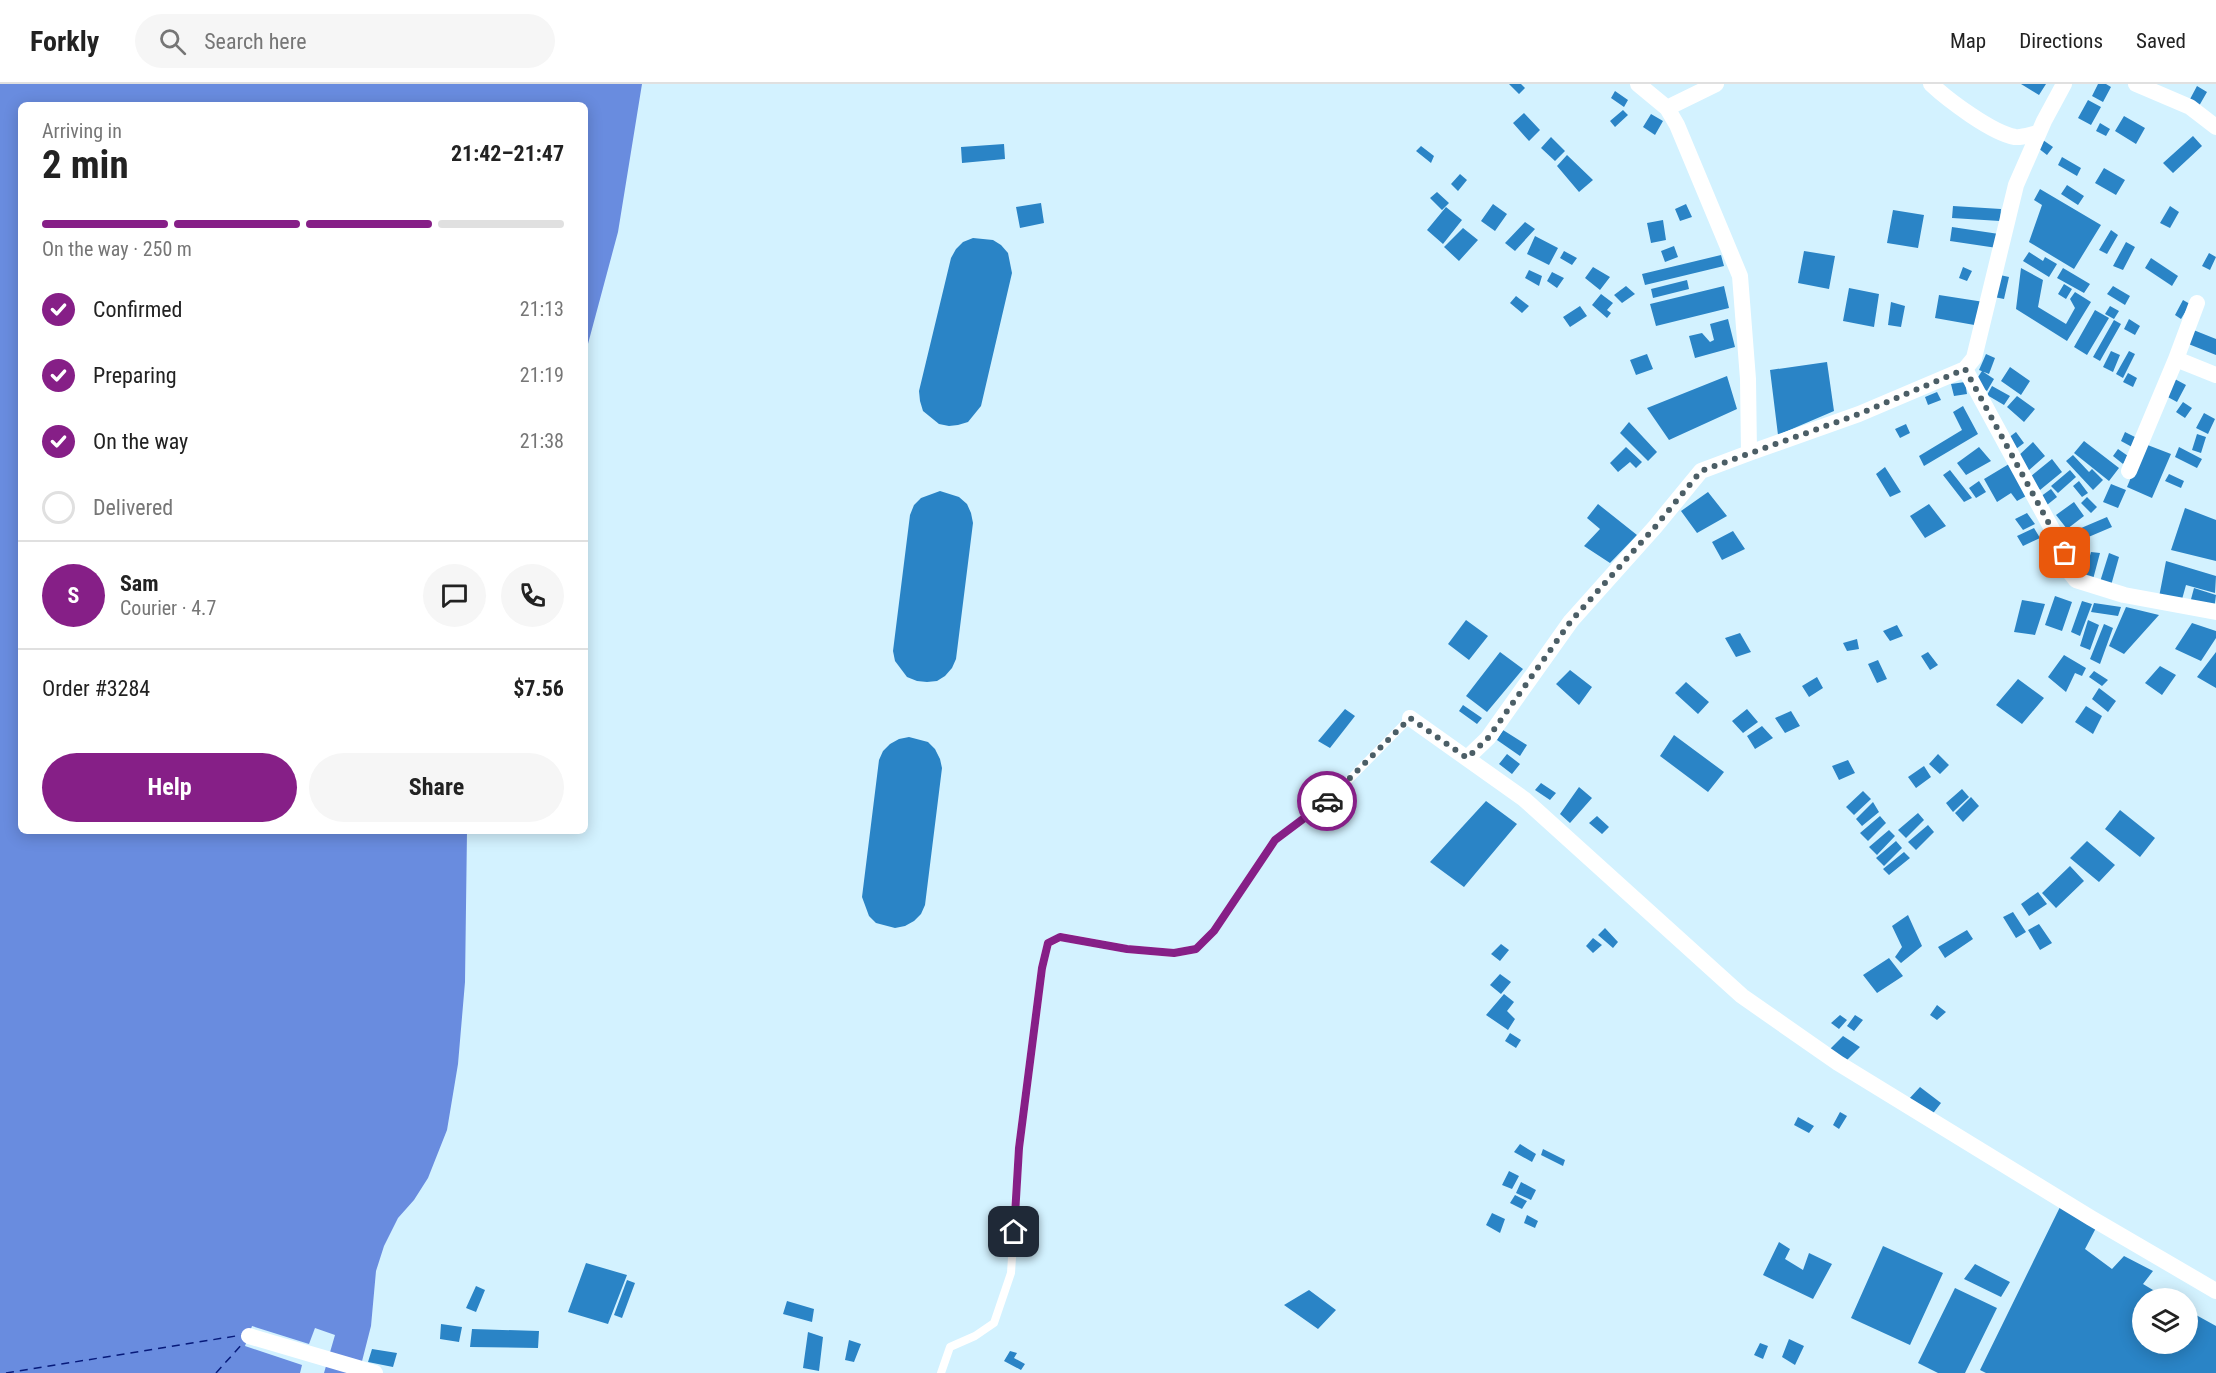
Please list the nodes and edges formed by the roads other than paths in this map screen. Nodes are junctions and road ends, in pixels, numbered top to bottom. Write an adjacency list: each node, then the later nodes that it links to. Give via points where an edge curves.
1 (1638, 84): 6 (street)
2 (1716, 84): 6 (street)
3 (1931, 84): 8 (street, via 1989,126 2016,137)
4 (2064, 84): 8 (street)
5 (2136, 84): 7 (street, via 2190,107)
6 (1667, 108): 13 (street, via 1740,276)
7 (2216, 127)
8 (2039, 133): 11 (street, via 2016,185 1974,358)
9 (2197, 303): 10 (street)
10 (2176, 359): 12 (street); 14 (street)
11 (1965, 369): 13 (street, via 1859,414); 15 (street, via 2076,580 2124,595)
12 (2216, 375)
13 (1749, 453): 17 (street, via 1701,471 1571,621 1488,738)
14 (2129, 471)
15 (2216, 612)
16 (1410, 718): 17 (street); 21 (lane, via 1330,799 1275,840 1214,931 1196,949 1174,953 1127,949 1060,937 1048,943 1019,1148 1011,1273 994,1323 950,1347)
17 (1467, 758): 18 (street, via 1524,799 1742,996 1848,1070)
18 (2216, 1292)
19 (249, 1336): 20 (street)
20 (375, 1373)
21 (941, 1373)

